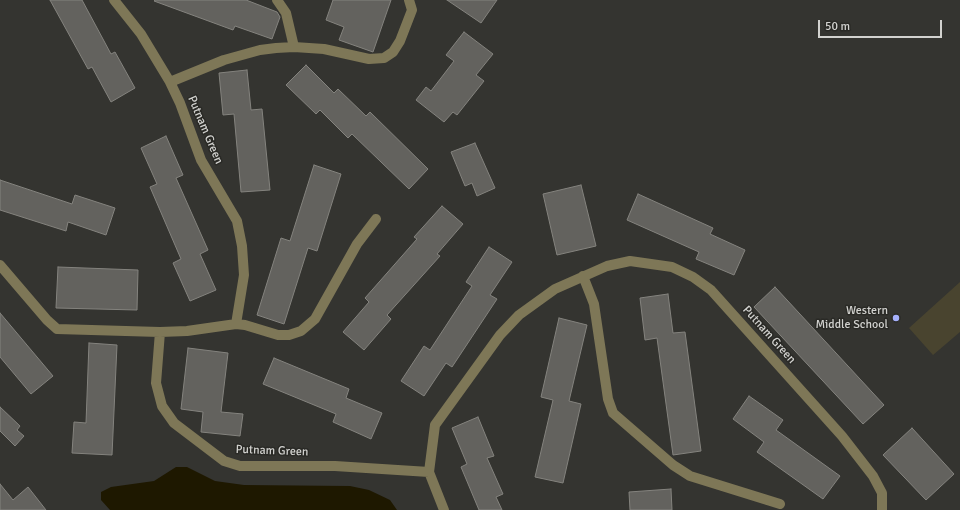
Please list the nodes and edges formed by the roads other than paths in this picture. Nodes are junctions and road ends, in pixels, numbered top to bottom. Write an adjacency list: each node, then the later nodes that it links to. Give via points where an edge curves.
1 (277, 0): 4 (street, via 286,13)
2 (409, 0): 4 (street, via 412,10 400,41 393,52 384,58 370,59)
3 (116, 2): 5 (street, Putnam Green, via 141,34)
4 (294, 47): 5 (street, via 243,54 198,69)
5 (170, 82): 9 (street, Putnam Green, via 201,160 239,228 244,276)
6 (376, 220): 9 (street, via 357,244 315,319 307,327 296,334 283,336)
7 (0, 264): 10 (street, via 57,329)
8 (583, 276): 11 (street, Putnam Green, via 530,306 500,335 437,421); 12 (street, via 594,304 608,399 613,413 681,472 701,481); 14 (street, Putnam Green, via 615,263 630,261 672,267 703,283 842,436 869,470 880,487)
9 (236, 324): 10 (street)
10 (160, 332): 11 (street, Putnam Green, via 156,383 162,406 174,423 224,461 240,466 335,466)
11 (429, 472): 13 (street, Putnam Green)
12 (780, 504)
13 (444, 510)
14 (882, 510)

